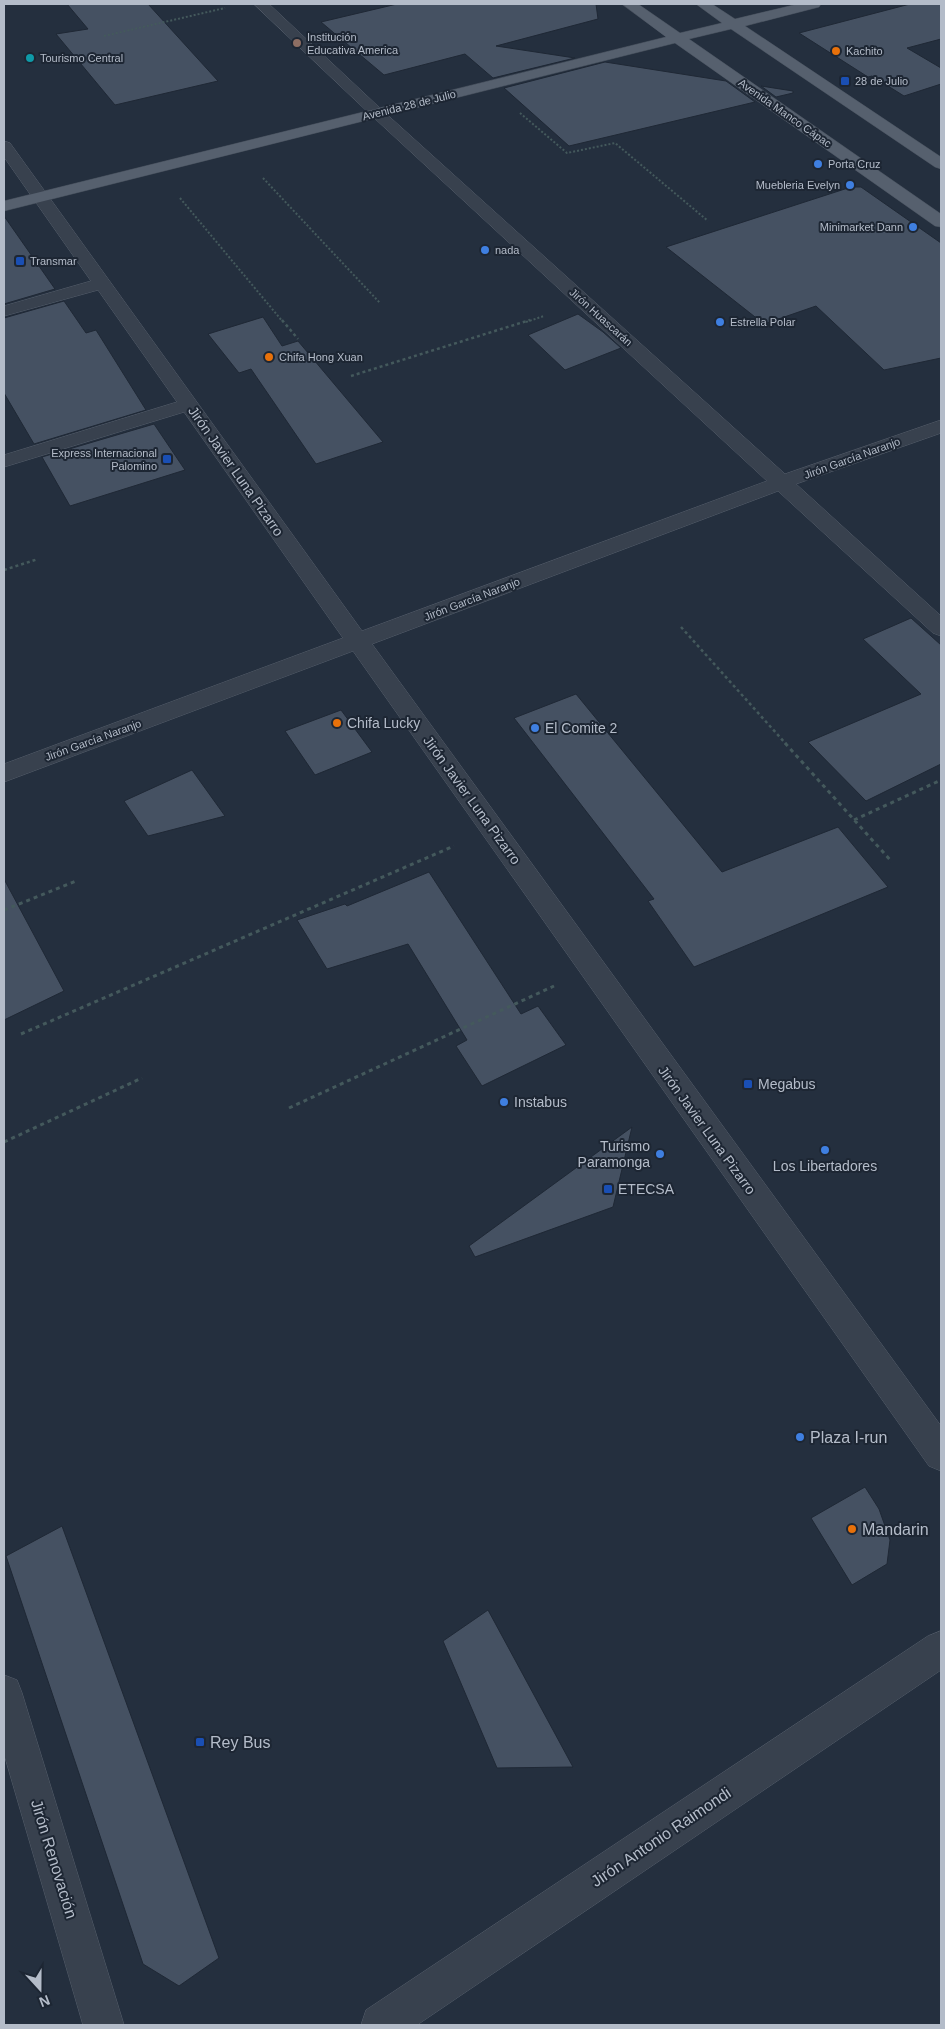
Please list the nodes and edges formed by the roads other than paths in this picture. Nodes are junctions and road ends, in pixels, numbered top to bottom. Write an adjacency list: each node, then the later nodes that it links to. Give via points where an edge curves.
1 (261, 4): 7 (street, Jirón Huascarán)
2 (629, 4): 6 (main road, Avenida Manco Cápac)
3 (703, 4): 5 (main road)
4 (814, 4): 5 (main road, Avenida 28 de Julio)
5 (733, 24): 6 (main road, Avenida 28 de Julio); 9 (main road)
6 (677, 38): 7 (main road, Avenida 28 de Julio); 12 (main road, Avenida Manco Cápac)
7 (377, 113): 10 (main road, Avenida 28 de Julio); 18 (street, Jirón Huascarán)
8 (4, 146): 10 (street, Jirón Javier Luna Pizarro)
9 (941, 164)
10 (40, 197): 11 (main road, Avenida 28 de Julio); 13 (street, Jirón Javier Luna Pizarro)
11 (4, 206)
12 (941, 222)
13 (102, 283): 14 (street); 15 (street, Jirón Javier Luna Pizarro)
14 (4, 310)
15 (189, 404): 17 (street); 20 (street, Jirón Javier Luna Pizarro)
16 (941, 426): 18 (street, Jirón García Naranjo)
17 (4, 461)
18 (783, 482): 19 (street, Jirón Huascarán); 20 (street, Jirón García Naranjo)
19 (941, 628)
20 (358, 642): 21 (street, Jirón García Naranjo); 22 (street, Jirón Javier Luna Pizarro)
21 (4, 772)
22 (941, 1454)
23 (941, 1649): 26 (street, Jirón Antonio Raimondi)
24 (4, 1693): 25 (street, Jirón Renovación)
25 (104, 2025)
26 (381, 2025)

